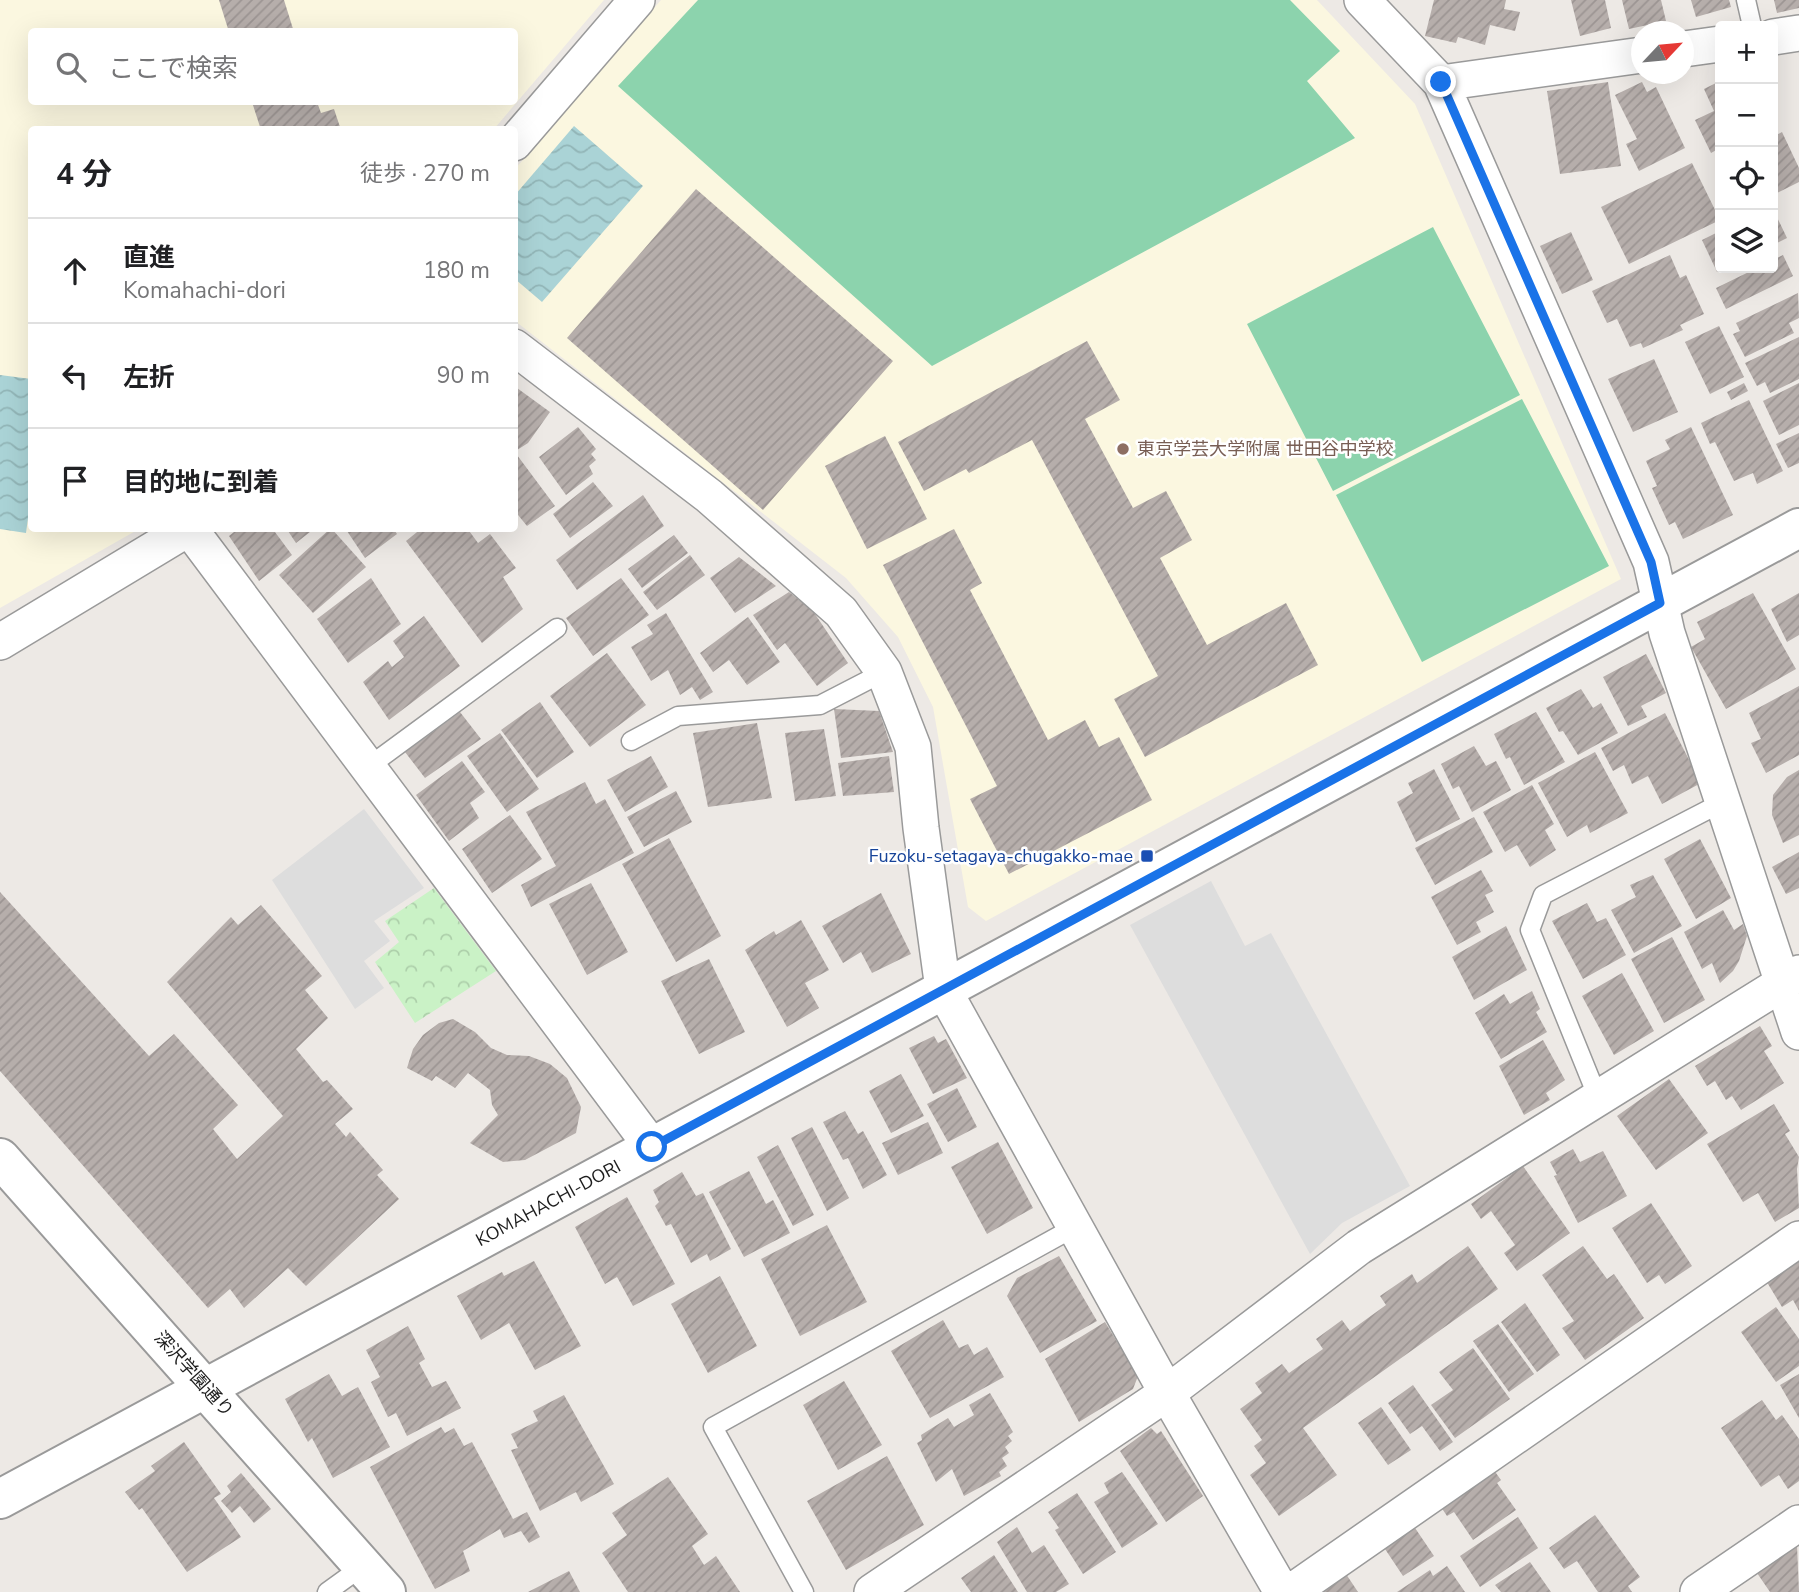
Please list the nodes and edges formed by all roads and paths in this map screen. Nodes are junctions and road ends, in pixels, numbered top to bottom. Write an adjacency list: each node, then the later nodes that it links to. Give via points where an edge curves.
1 (637, 0): 11 (street)
2 (1363, 0): 10 (street)
3 (1746, 0): 4 (lane)
4 (1751, 21)
5 (1799, 33): 6 (street)
6 (1778, 36)
7 (1715, 45): 8 (street)
8 (1694, 48)
9 (1631, 56): 10 (street)
10 (1441, 82): 16 (street, via 1651,562)
11 (518, 138)
12 (518, 350): 19 (street, via 709,496 841,612)
13 (1799, 528): 16 (street, KOMAHACHI-DORI)
14 (182, 532): 18 (street)
15 (192, 532): 21 (street)
16 (1660, 603): 22 (street); 24 (street, KOMAHACHI-DORI)
17 (557, 628): 21 (lane)
18 (0, 642)
19 (884, 672): 20 (lane, via 820,705 678,716); 24 (street, via 913,747)
20 (631, 741)
21 (368, 767): 27 (street)
22 (1723, 802): 23 (street); 26 (lane, via 1543,895 1530,930)
23 (1791, 978): 25 (street); 26 (street)
24 (943, 989): 27 (street, KOMAHACHI-DORI); 29 (street)
25 (1799, 1032)
26 (1598, 1098): 32 (street, via 1359,1247)
27 (652, 1147): 31 (street, KOMAHACHI-DORI)
28 (0, 1158): 31 (street, 深沢学園通り)
29 (1075, 1227): 32 (street); 38 (lane, via 713,1427)
30 (1799, 1239): 40 (street)
31 (206, 1388): 33 (street, KOMAHACHI-DORI); 35 (street, 深沢学園通り)
32 (1167, 1393): 36 (street); 39 (street)
33 (0, 1499)
34 (1799, 1523): 41 (street)
35 (374, 1579): 37 (lane)
36 (881, 1590)
37 (327, 1592)
38 (804, 1592)
39 (1282, 1592)
40 (1291, 1592)
41 (1698, 1592)

